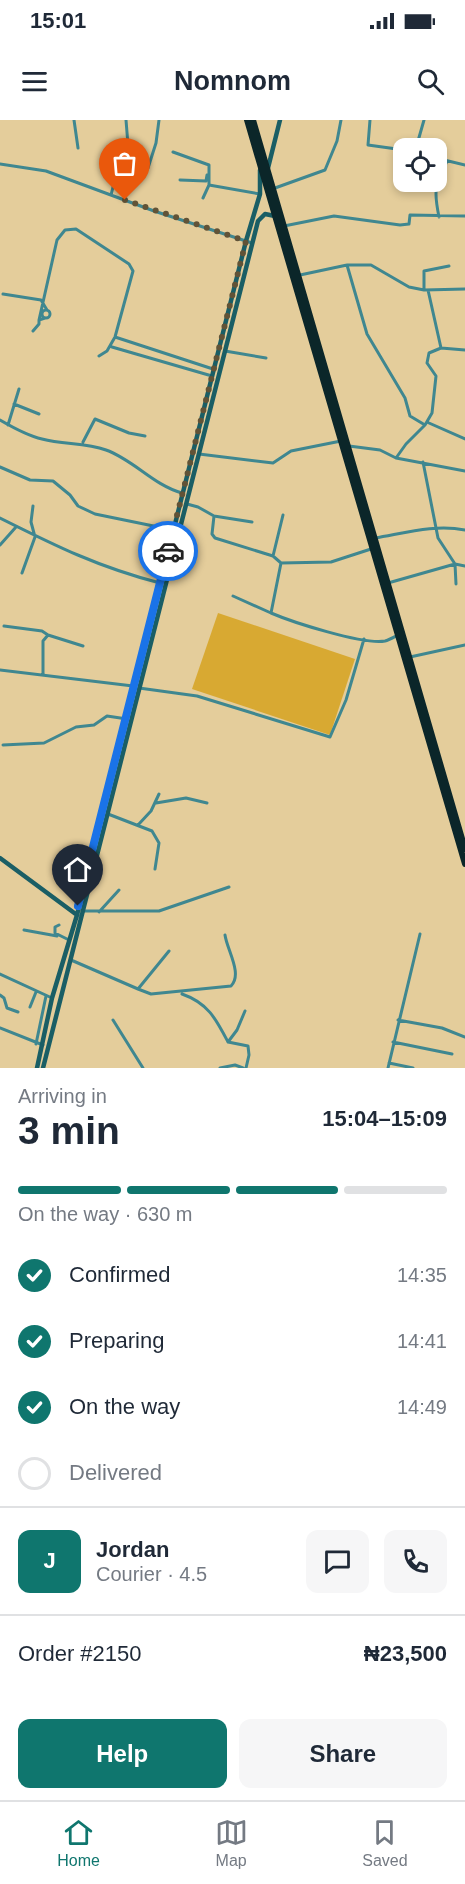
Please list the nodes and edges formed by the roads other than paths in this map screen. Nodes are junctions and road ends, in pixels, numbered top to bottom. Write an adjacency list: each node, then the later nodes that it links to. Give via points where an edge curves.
1 (74, 120): 12 (street)
2 (126, 120): 11 (street)
3 (159, 120): 26 (street, via 148,168 140,172 123,167)
4 (247, 120): 17 (highway)
5 (253, 120): 19 (highway)
6 (280, 120): 19 (main road)
7 (341, 120): 23 (street, via 325,170)
8 (370, 120): 13 (street, via 368,145)
9 (424, 120): 10 (street)
10 (419, 138)
11 (128, 145)
12 (78, 148)
13 (393, 148)
14 (173, 152): 20 (street, via 209,165)
15 (447, 161): 18 (street)
16 (0, 164): 26 (street, via 46,171)
17 (260, 165): 25 (main road); 28 (highway)
18 (465, 165)
19 (267, 171): 23 (highway)
20 (207, 174): 21 (street, via 206,181); 22 (street)
21 (180, 180)
22 (209, 185): 25 (street); 27 (street)
23 (273, 188): 32 (highway)
24 (434, 192): 30 (street)
25 (260, 194): 31 (main road)
26 (111, 195): 33 (street)
27 (202, 198)
28 (275, 216): 31 (main road, via 265,214); 61 (highway)
29 (465, 216): 30 (street)
30 (439, 217): 32 (street, via 410,215 409,224 400,225 334,216)
31 (256, 218): 33 (main road); 34 (main road)
32 (284, 226): 37 (highway)
33 (246, 241): 34 (street); 51 (main road)
34 (252, 243): 48 (main road)
35 (347, 265): 37 (street); 39 (street, via 378,267 410,287); 57 (street, via 367,334 405,398 410,416)
36 (449, 266): 39 (street, via 424,271)
37 (298, 275): 63 (highway)
38 (465, 289): 39 (street)
39 (426, 290): 46 (street)
40 (3, 294): 41 (street)
41 (43, 301): 42 (street); 42 (street, via 47,310 42,313 45,318); 44 (street, via 57,240 65,230 76,230 131,266 133,274)
42 (39, 320): 43 (street)
43 (33, 331)
44 (115, 337): 45 (street); 51 (street)
45 (111, 347): 49 (street); 52 (street)
46 (441, 348): 47 (street); 57 (street, via 429,353 427,363 436,376)
47 (465, 350)
48 (225, 351): 50 (street); 64 (main road)
49 (99, 356)
50 (266, 358)
51 (215, 370): 52 (main road)
52 (213, 377): 69 (main road)
53 (20, 389): 54 (street)
54 (14, 404): 55 (street); 58 (street)
55 (39, 414)
56 (0, 420): 58 (street)
57 (427, 424): 60 (street); 65 (street)
58 (8, 425): 62 (street, via 41,439)
59 (144, 436): 62 (street, via 95,419)
60 (465, 439)
61 (341, 441): 64 (street, via 291,451 273,463); 83 (highway)
62 (83, 443): 69 (street, via 135,465 165,489)
63 (349, 446): 65 (street, via 380,450); 81 (highway)
64 (199, 454): 70 (main road)
65 (396, 458): 66 (street)
66 (423, 462): 68 (street); 77 (street)
67 (0, 467): 78 (street, via 30,480 53,482 78,506 94,514)
68 (465, 471)
69 (184, 493): 78 (main road)
70 (187, 504): 73 (street); 103 (main road)
71 (33, 506): 80 (street)
72 (283, 515): 84 (street)
73 (214, 516): 75 (street); 84 (street, via 215,538)
74 (0, 518): 76 (street)
75 (252, 522)
76 (16, 527): 80 (street); 82 (street)
77 (437, 529): 79 (street); 81 (street); 86 (street, via 438,538)
78 (173, 530): 89 (main road)
79 (465, 530)
80 (35, 537): 88 (street); 89 (street, via 119,573)
81 (375, 538): 83 (highway)
82 (0, 544)
83 (375, 547): 85 (street, via 331,562); 90 (highway); 96 (highway)
84 (273, 556): 85 (street)
85 (281, 563): 93 (street)
86 (455, 564): 87 (street); 90 (street); 91 (street)
87 (465, 566)
88 (22, 573)
89 (160, 583): 103 (main road)
90 (388, 583): 100 (highway)
91 (456, 584)
92 (233, 596): 93 (street)
93 (271, 613): 97 (street)
94 (4, 626): 95 (street)
95 (48, 635): 99 (street); 102 (street, via 43,641)
96 (398, 635): 97 (street, via 384,641); 114 (highway)
97 (364, 639): 103 (street, via 330,737 197,696)
98 (465, 645): 100 (street)
99 (83, 646)
100 (410, 657): 111 (highway)
101 (0, 670): 102 (street)
102 (43, 676): 103 (street)
103 (137, 687): 104 (main road); 109 (main road)
104 (127, 719): 105 (street, via 107,716 94,725 76,727 44,743); 113 (main road)
105 (3, 745)
106 (159, 794): 107 (street)
107 (156, 803): 108 (street, via 186,798); 110 (street)
108 (207, 803)
109 (107, 814): 110 (street); 113 (main road)
110 (138, 825): 115 (street, via 152,831 159,843)
111 (465, 849)
112 (0, 858): 120 (main road)
113 (92, 861): 118 (main road); 120 (main road)
114 (465, 864)
115 (155, 869)
116 (229, 887): 119 (street, via 159,911)
117 (119, 890): 119 (street)
118 (83, 911): 119 (street); 128 (main road)
119 (99, 912)
120 (76, 915): 126 (main road)
121 (58, 925): 125 (street, via 54,929)
122 (24, 930): 125 (street)
123 (420, 934): 140 (street)
124 (225, 935): 132 (street, via 235,966 234,982 225,989)
125 (57, 936): 126 (street)
126 (69, 940): 135 (main road)
127 (169, 951): 130 (street)
128 (70, 960): 130 (street); 150 (main road)
129 (0, 974): 131 (street)
130 (138, 990): 132 (street, via 151,994)
131 (36, 992): 134 (street); 136 (street)
132 (180, 993): 144 (street, via 213,1013)
133 (0, 995): 138 (street, via 7,1008)
134 (46, 996): 135 (street); 145 (street)
135 (52, 998): 146 (main road)
136 (30, 1007)
137 (245, 1011): 144 (street)
138 (18, 1012)
139 (113, 1020): 151 (street)
140 (398, 1020): 142 (street, via 442,1028); 143 (street)
141 (0, 1028): 145 (street)
142 (465, 1037)
143 (393, 1041): 147 (street); 148 (street)
144 (228, 1042): 153 (street, via 248,1046)
145 (36, 1044): 146 (street)
146 (44, 1046): 149 (main road)
147 (452, 1054)
148 (389, 1063): 154 (street); 155 (street)
149 (37, 1068)
150 (43, 1068)
151 (143, 1068)
152 (220, 1068): 153 (street)
153 (245, 1068)
154 (388, 1068)
155 (413, 1068)

